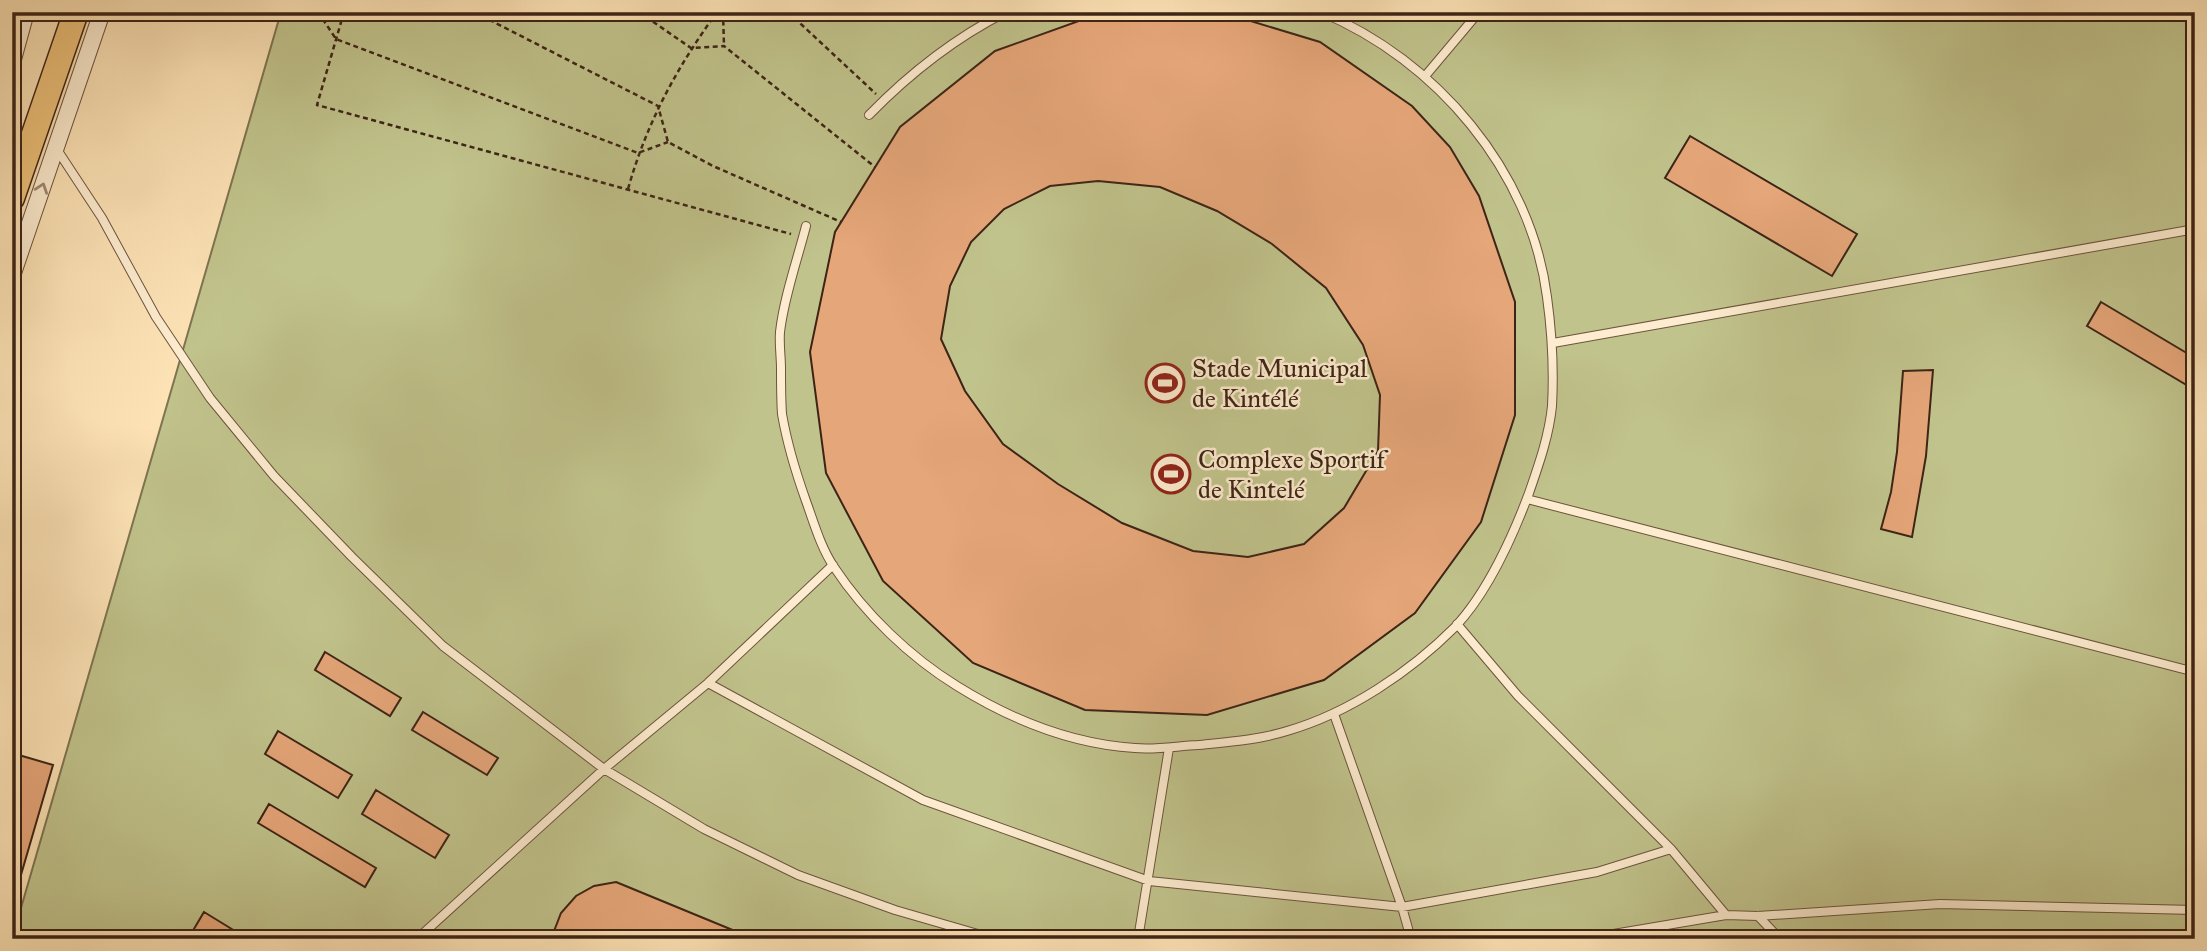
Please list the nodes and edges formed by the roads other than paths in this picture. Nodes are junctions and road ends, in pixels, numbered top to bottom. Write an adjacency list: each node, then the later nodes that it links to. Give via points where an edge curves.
1 (26, 12): 7 (street)
2 (102, 12): 10 (street)
3 (1006, 12): 9 (lane, via 922,64)
4 (1321, 12): 8 (lane, via 1377,39)
5 (1479, 12): 8 (lane)
6 (72, 13): 11 (main road)
7 (12, 63)
8 (1426, 75): 15 (lane, via 1466,120 1513,189 1545,282)
9 (869, 115)
10 (56, 148): 14 (street, one-way to 10); 23 (lane, via 102,218 156,317 202,386 274,475 443,646)
11 (12, 198)
12 (806, 226): 17 (lane, via 780,333 782,413 795,468)
13 (2195, 229): 15 (lane)
14 (12, 276)
15 (1553, 343): 16 (lane, via 1544,452)
16 (1527, 499): 18 (lane, via 1505,552); 19 (lane)
17 (832, 565): 20 (lane); 22 (lane, via 906,648 977,699 1079,739 1133,748)
18 (1457, 624): 21 (lane, via 1417,660); 24 (lane, via 1518,696)
19 (2195, 672)
20 (708, 683): 23 (lane); 25 (lane, via 923,800)
21 (1334, 714): 22 (lane, via 1244,741); 26 (lane)
22 (1169, 748): 25 (lane)
23 (604, 769): 30 (lane); 31 (lane, via 704,829 798,875)
24 (1671, 849): 26 (lane, via 1597,872); 28 (lane)
25 (1149, 881): 26 (lane); 32 (lane)
26 (1402, 908): 33 (lane)
27 (2195, 910): 29 (lane, via 1940,904)
28 (1726, 915): 29 (lane); 34 (lane)
29 (1758, 916): 35 (lane)
30 (417, 939)
31 (995, 939)
32 (1138, 939)
33 (1411, 939)
34 (1584, 939)
35 (1780, 939)

